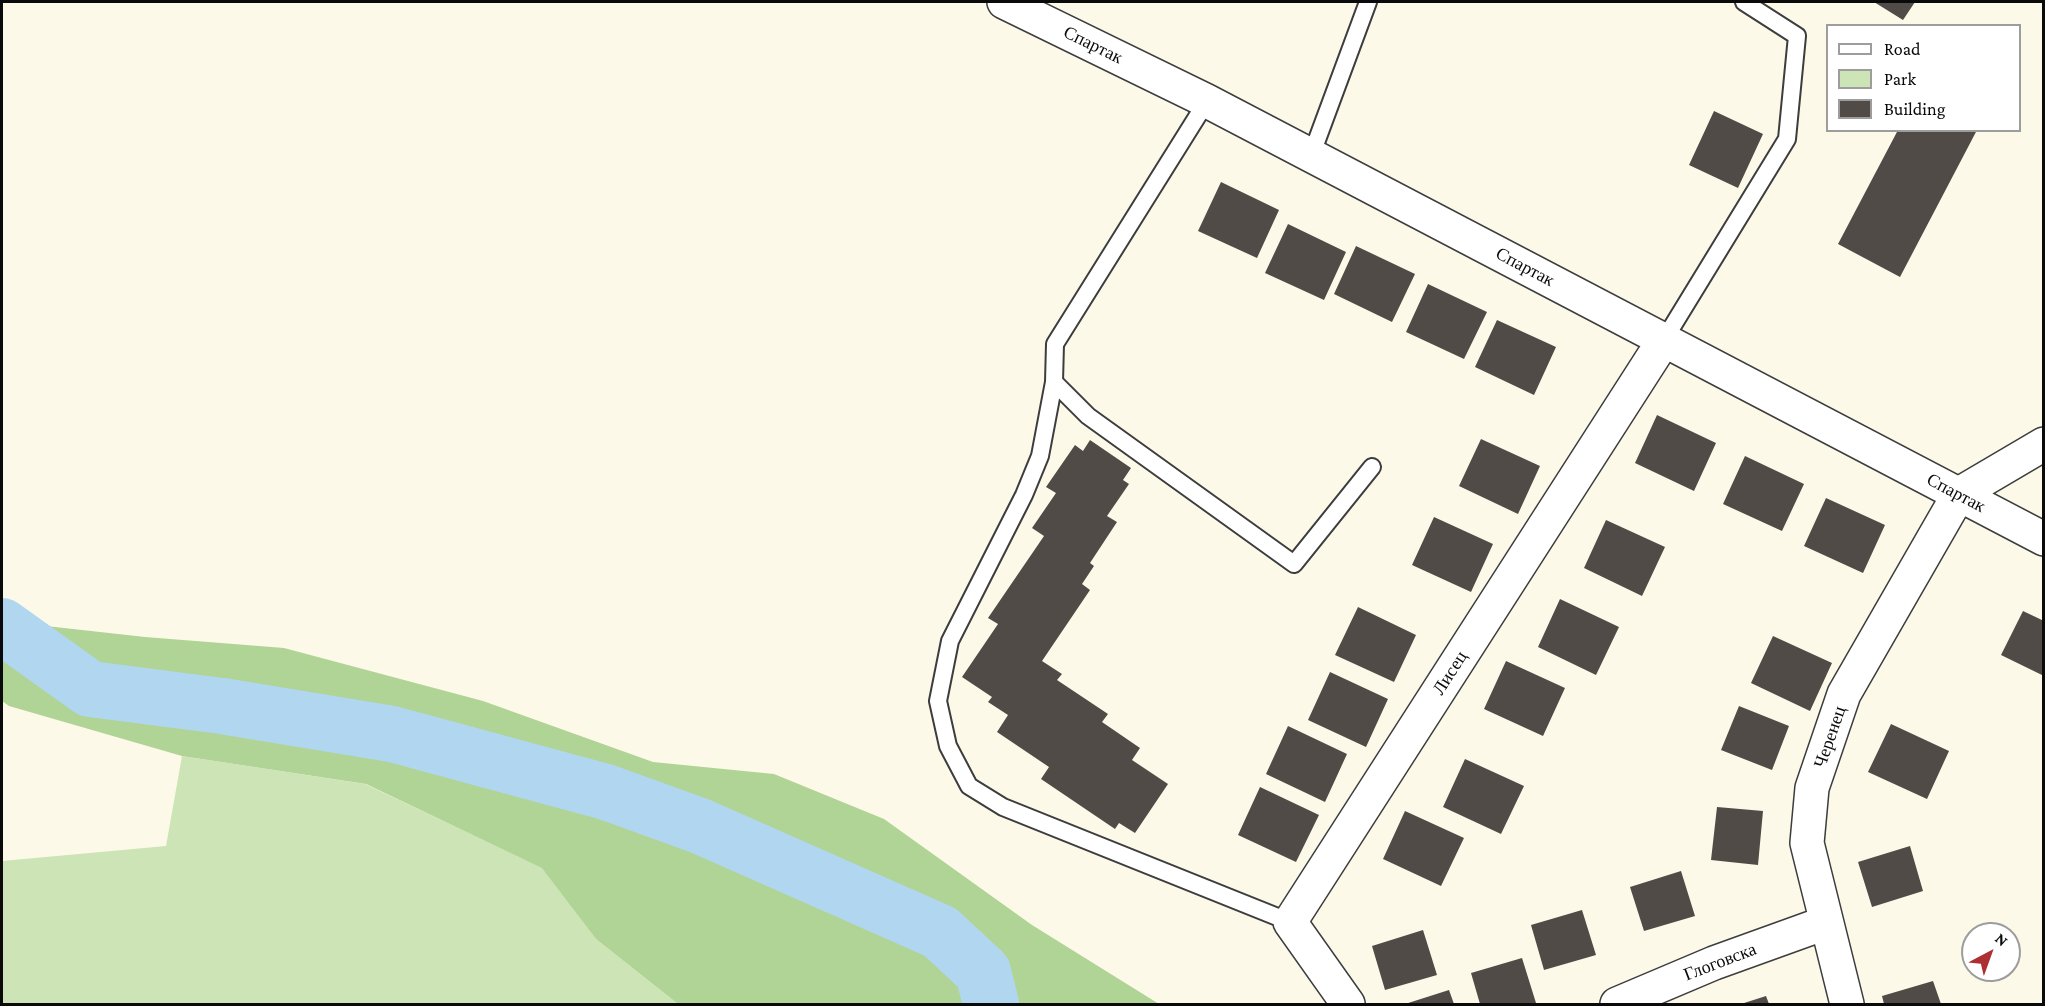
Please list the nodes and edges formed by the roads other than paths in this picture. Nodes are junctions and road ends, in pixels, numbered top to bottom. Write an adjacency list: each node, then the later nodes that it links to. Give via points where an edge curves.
1 (1004, 2): 4 (street, Спартак)
2 (1368, 2): 5 (lane)
3 (1744, 2): 6 (lane, via 1797,36 1787,139)
4 (1207, 101): 5 (street, Спартак); 7 (lane, via 1055,344)
5 (1311, 156): 6 (street, Спартак)
6 (1664, 340): 10 (street, Спартак); 12 (street, Лисец)
7 (1054, 382): 9 (lane, via 1088,416 1294,564); 12 (lane, via 1040,456 951,641 938,701 948,746 969,786 1003,807)
8 (2043, 444): 10 (street)
9 (1372, 467)
10 (1959, 494): 11 (street, Спартак); 13 (street, Черенец, via 1844,694 1812,788 1807,843)
11 (2043, 539)
12 (1290, 921): 14 (street)
13 (1825, 923): 15 (street, Глоговска, via 1714,963); 16 (street, Черенец)
14 (1348, 1005)
15 (1617, 1005)
16 (1846, 1005)

